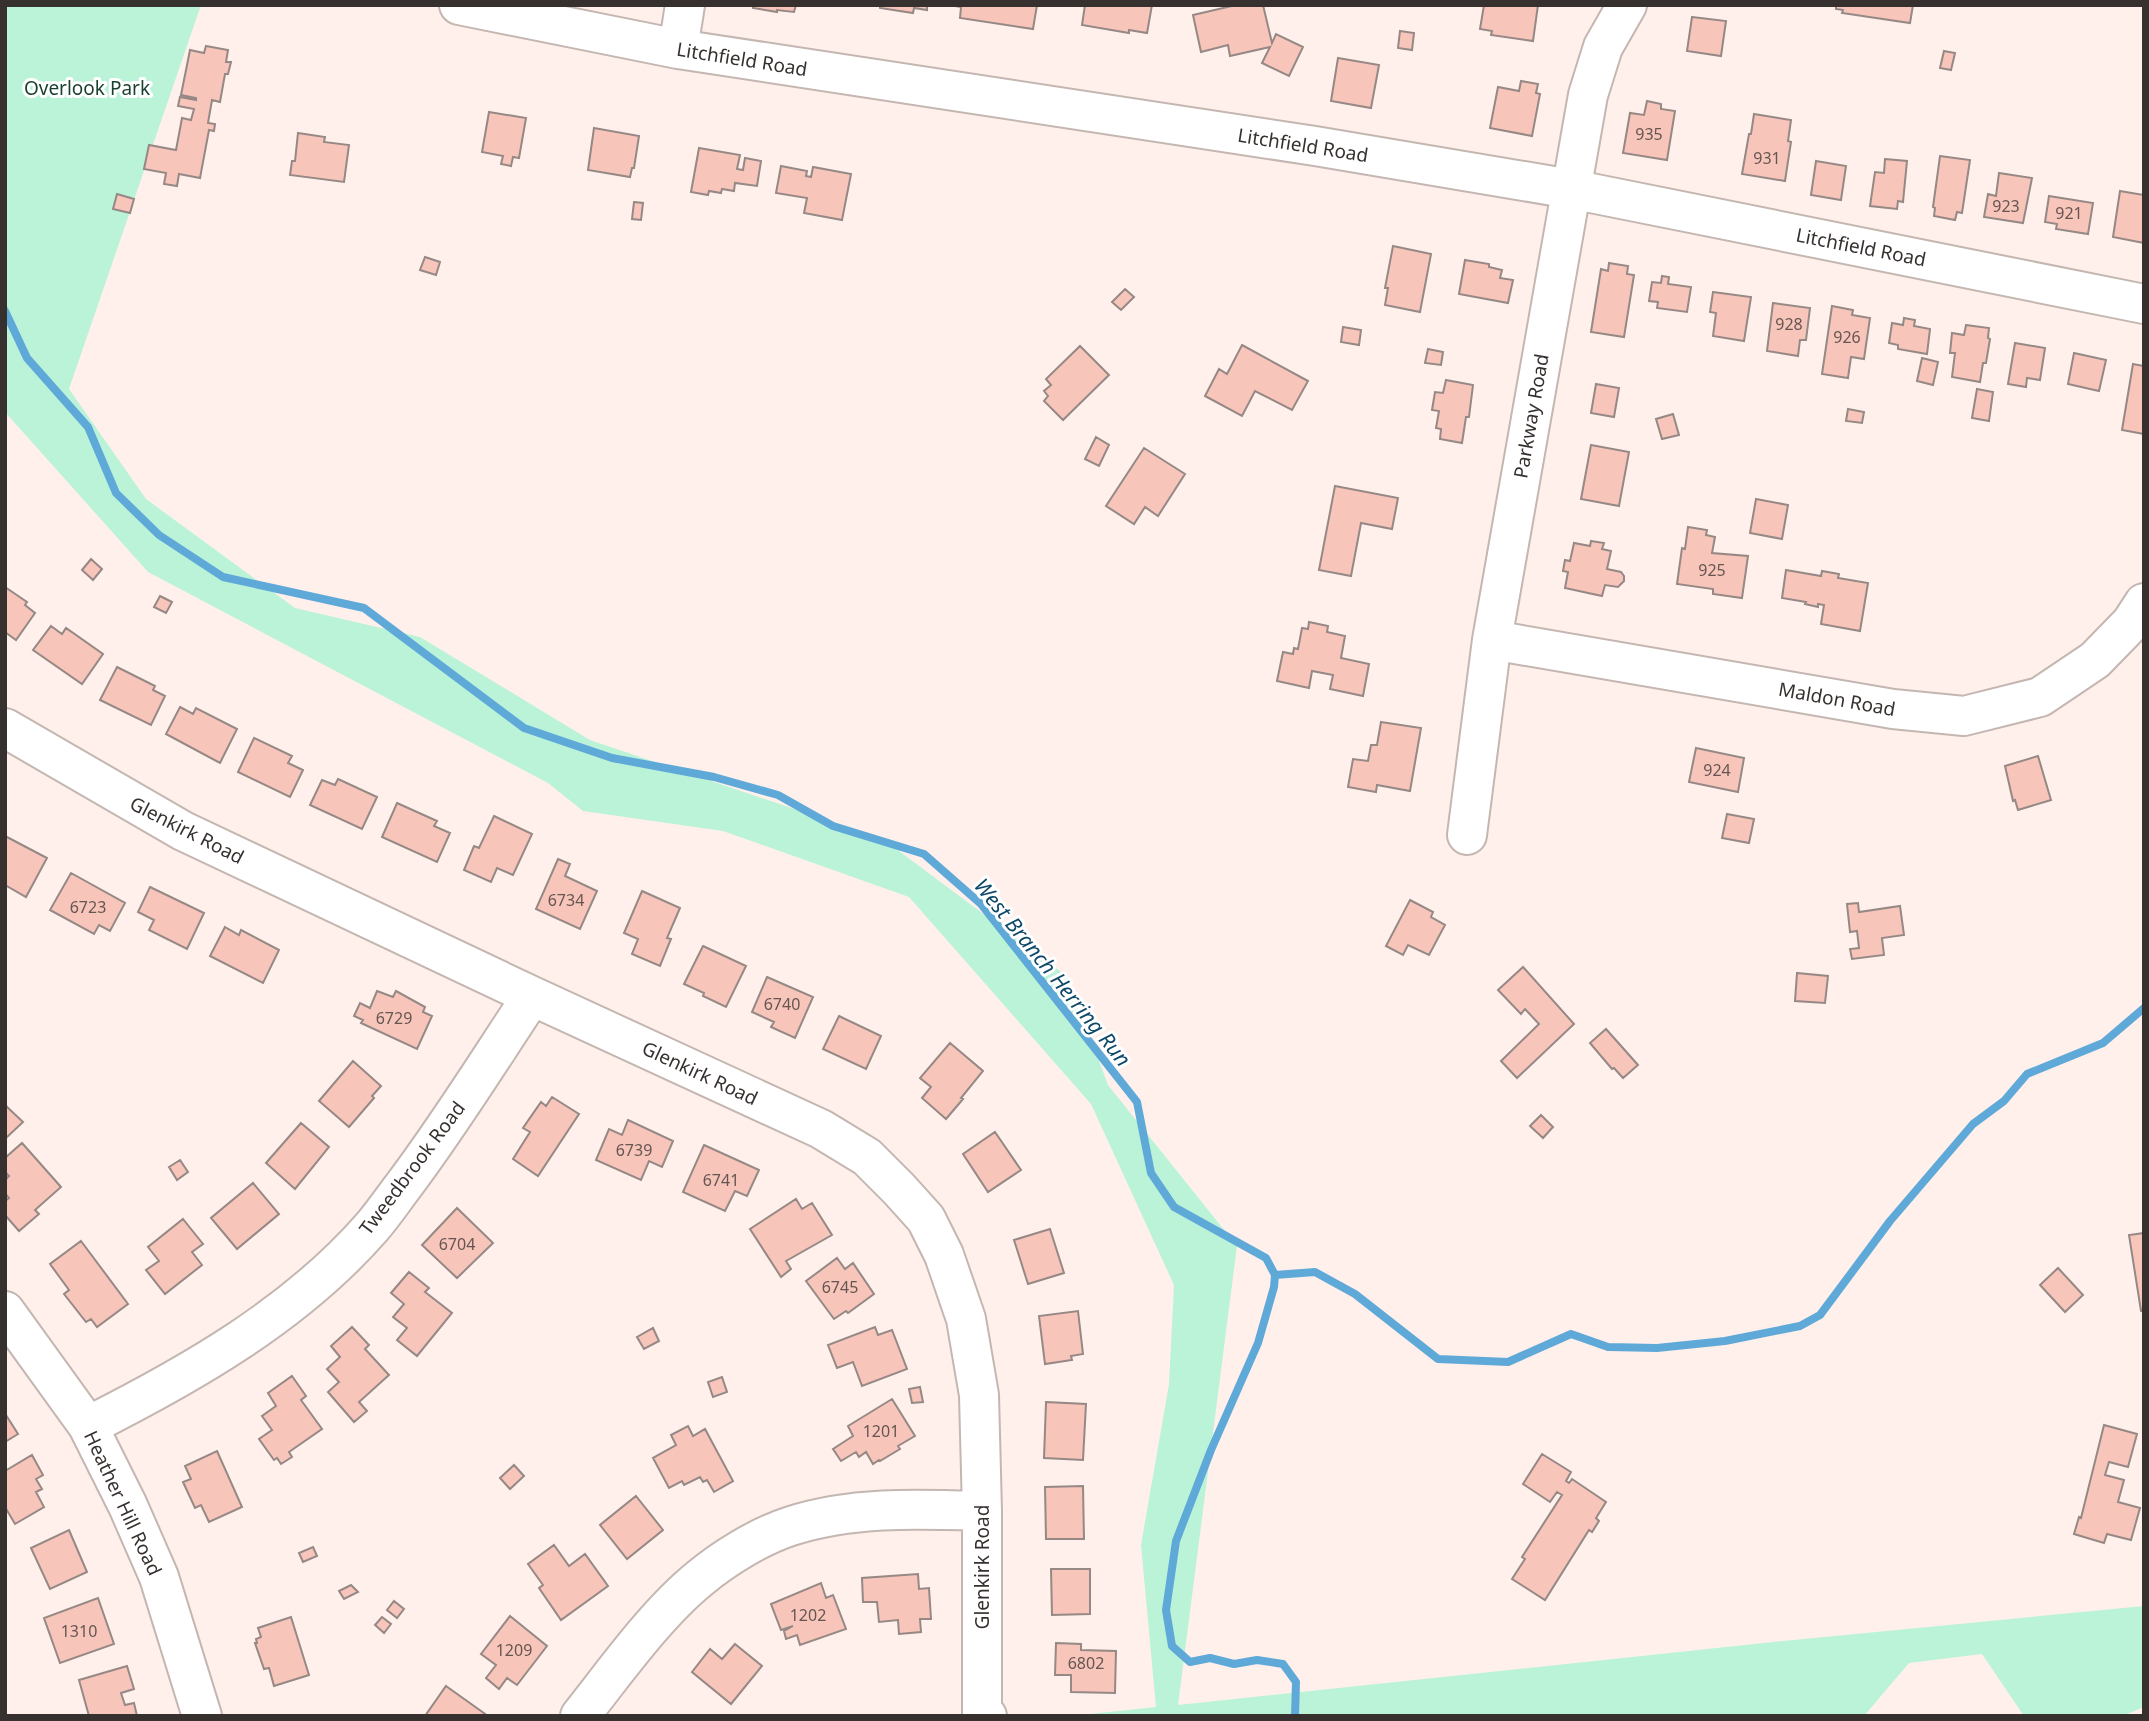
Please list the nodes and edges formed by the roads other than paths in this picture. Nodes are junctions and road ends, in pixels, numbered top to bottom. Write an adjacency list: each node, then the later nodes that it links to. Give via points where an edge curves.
1 (459, 5): 4 (street, Litchfield Road)
2 (685, 5): 4 (street)
3 (1627, 5): 5 (street, Parkway Road, via 1603,47 1587,95)
4 (678, 49): 5 (street, Litchfield Road)
5 (1571, 189): 6 (street, Litchfield Road); 8 (street, Parkway Road)
6 (2144, 304)
7 (2144, 603): 8 (street, Maldon Road, via 2131,624 2095,660 2040,697 1964,716 1893,709)
8 (1492, 640): 10 (street, Parkway Road)
9 (5, 728): 11 (street, Glenkirk Road, via 183,831)
10 (1467, 835)
11 (532, 996): 13 (street, Tweedbrook Road, via 433,1147 372,1227 321,1278 273,1318 206,1361); 14 (street, Glenkirk Road, via 821,1129 867,1157 926,1219 966,1319 979,1395)
12 (5, 1311): 13 (street, Heather Hill Road)
13 (88, 1426): 16 (street, Heather Hill Road, via 159,1577)
14 (982, 1511): 15 (street, Glenkirk Road); 17 (street, via 873,1511 834,1517 791,1526 742,1549 699,1579 666,1611)
15 (984, 1714)
16 (202, 1716)
17 (580, 1716)

